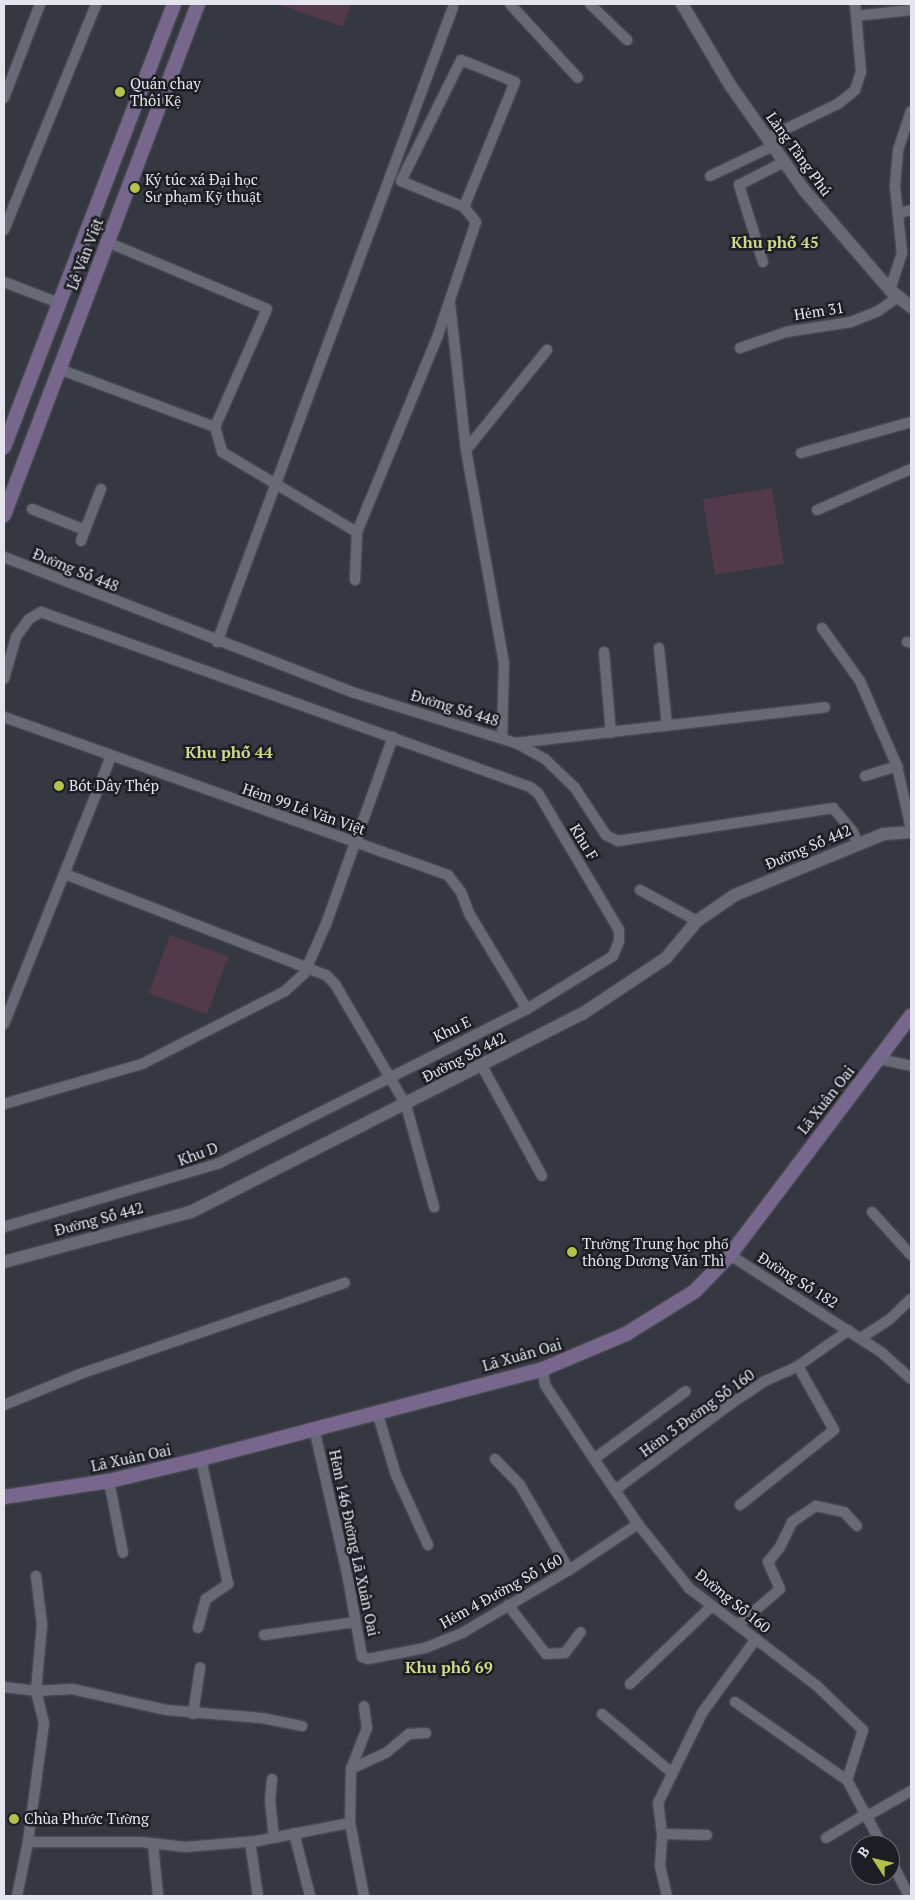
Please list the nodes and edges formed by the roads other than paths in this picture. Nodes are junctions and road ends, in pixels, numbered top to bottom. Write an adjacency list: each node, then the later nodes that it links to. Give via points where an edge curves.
1 (40, 4): 14 (street)
2 (96, 4): 22 (street)
3 (174, 4): 28 (main road, Lê Văn Việt)
4 (198, 4): 23 (main road, Lê Văn Việt)
5 (510, 4): 13 (street)
6 (590, 4): 12 (street)
7 (682, 4): 16 (street, Làng Tăng Phú, via 730,85)
8 (855, 4): 11 (street)
9 (453, 7): 40 (street)
10 (911, 10): 11 (street)
11 (856, 16): 16 (street, via 861,72 855,90 838,104)
12 (627, 40)
13 (578, 78)
14 (4, 98)
15 (911, 112): 21 (street, via 898,150 895,186)
16 (770, 142): 17 (street, Làng Tăng Phú); 18 (street)
17 (784, 162): 24 (street, via 739,185); 26 (street, Làng Tăng Phú, via 827,219)
18 (710, 176)
19 (464, 207): 19 (street, via 400,181 460,60 515,82); 27 (street, via 476,222)
20 (911, 210): 21 (street)
21 (899, 213): 26 (street, via 902,253)
22 (4, 230)
23 (107, 242): 30 (main road, Lê Văn Việt); 35 (street, via 267,309)
24 (763, 262)
25 (4, 282): 28 (street)
26 (894, 293): 29 (street, Làng Tăng Phú); 31 (street, Hẻm 31, via 878,311 851,322 786,332)
27 (450, 300): 37 (street); 46 (street)
28 (59, 303): 30 (main road); 36 (main road, Lê Văn Việt)
29 (911, 307)
30 (81, 311): 33 (main road, Lê Văn Việt)
31 (740, 348)
32 (547, 350): 37 (street)
33 (59, 369): 35 (street); 44 (main road, Lê Văn Việt)
34 (911, 422): 38 (street)
35 (216, 428): 40 (street, via 222,452)
36 (4, 447)
37 (466, 450): 60 (street, via 504,663)
38 (801, 453)
39 (911, 469): 43 (street)
40 (277, 486): 46 (street); 51 (street)
41 (101, 489): 45 (street)
42 (32, 509): 45 (street)
43 (817, 510)
44 (4, 515)
45 (85, 530): 47 (street)
46 (357, 532): 49 (street)
47 (81, 541)
48 (4, 557): 51 (street, Đường Số 448)
49 (355, 580)
50 (822, 628): 63 (street, via 860,682)
51 (217, 642): 60 (street, Đường Số 448, via 356,693)
52 (659, 648): 57 (street)
53 (604, 652): 58 (street)
54 (4, 679): 59 (street, Khu F, via 16,637 29,619 41,612)
55 (825, 708): 57 (street)
56 (4, 717): 62 (street, Hẻm 99 Lê Văn Việt)
57 (667, 726): 58 (street)
58 (611, 733): 61 (street)
59 (393, 737): 66 (street); 72 (street, Khu F, via 508,778 538,794 619,930 618,948 613,956)
60 (502, 738): 61 (street, Đường Số 448)
61 (516, 743): 67 (street, Đường Số 448, via 545,758 575,788 606,835 618,841 833,808 853,832)
62 (111, 756): 66 (street, Hẻm 99 Lê Văn Việt); 68 (street)
63 (897, 766): 64 (street); 65 (street)
64 (865, 776)
65 (911, 830): 67 (street, Đường Số 442, via 884,834)
66 (356, 844): 71 (street); 72 (street, Hẻm 99 Lê Văn Việt, via 448,875 462,892 470,914)
67 (858, 844): 70 (street, Đường Số 442, via 735,896)
68 (65, 874): 71 (street); 74 (street)
69 (640, 890): 70 (street)
70 (697, 922): 76 (street, Đường Số 442, via 666,958 582,1014)
71 (306, 968): 78 (street, via 326,975 335,984); 79 (street, via 285,991 142,1064)
72 (527, 1009): 78 (street, Khu E)
73 (911, 1016): 75 (main road, Lã Xuân Oai)
74 (4, 1024)
75 (879, 1059): 77 (street); 85 (main road, Lã Xuân Oai)
76 (482, 1066): 80 (street, Đường Số 442); 81 (street)
77 (911, 1066)
78 (390, 1076): 80 (street); 84 (street, Khu D, via 210,1168)
79 (4, 1104)
80 (406, 1105): 82 (street); 87 (street, Đường Số 442, via 191,1212)
81 (542, 1176)
82 (434, 1207)
83 (872, 1212): 86 (street)
84 (4, 1227)
85 (730, 1255): 90 (street, Đường Số 182); 93 (main road, Lã Xuân Oai, via 695,1291 674,1306 626,1334)
86 (911, 1255)
87 (4, 1262)
88 (345, 1283): 96 (street, via 72,1377)
89 (911, 1300): 91 (street)
90 (848, 1330): 91 (street); 92 (street, Hẻm 3 Đường Số 160)
91 (861, 1338): 94 (street)
92 (798, 1366): 103 (street, Hẻm 3 Đường Số 160, via 765,1381 729,1405); 105 (street, via 834,1430)
93 (543, 1369): 97 (main road, Lã Xuân Oai); 101 (street, Đường Số 160, via 545,1385)
94 (911, 1379)
95 (686, 1391): 101 (street)
96 (4, 1405)
97 (377, 1412): 98 (main road, Lã Xuân Oai); 108 (street, via 396,1475)
98 (314, 1428): 100 (main road, Lã Xuân Oai); 114 (street, Hẻm 146 Đường Lã Xuân Oai)
99 (495, 1458): 110 (street, via 520,1485)
100 (201, 1459): 102 (main road, Lã Xuân Oai); 116 (street, via 228,1584 206,1599)
101 (594, 1459): 103 (street, Đường Số 160)
102 (109, 1481): 104 (main road, Lã Xuân Oai); 109 (street)
103 (615, 1490): 106 (street, Đường Số 160)
104 (4, 1497)
105 (740, 1505)
106 (638, 1524): 110 (street, Hẻm 4 Đường Số 160); 113 (street, Đường Số 160, via 689,1588)
107 (857, 1526): 115 (street, via 844,1512 816,1506 792,1522 780,1547 768,1562 780,1589)
108 (428, 1545)
109 (123, 1554)
110 (569, 1570): 112 (street, Hẻm 4 Đường Số 160)
111 (36, 1576): 124 (street, via 42,1625)
112 (508, 1605): 117 (street, via 546,1654 565,1653); 120 (street, Hẻm 4 Đường Số 160, via 462,1633 425,1648)
113 (712, 1606): 115 (street, Đường Số 160); 122 (street)
114 (355, 1622): 118 (street); 120 (street, Hẻm 146 Đường Lã Xuân Oai, via 362,1657)
115 (738, 1625): 119 (street, Đường Số 160)
116 (198, 1628)
117 (581, 1632)
118 (264, 1634)
119 (756, 1639): 132 (street, via 702,1713); 134 (street, Đường Số 160, via 816,1685 863,1730)
120 (368, 1659)
121 (200, 1668): 127 (street)
122 (630, 1684)
123 (4, 1687): 124 (street)
124 (36, 1691): 127 (street, via 72,1688); 144 (street, via 44,1723)
125 (735, 1702): 134 (street)
126 (364, 1706): 131 (street, via 367,1728)
127 (193, 1714): 129 (street, via 262,1718)
128 (602, 1714): 132 (street)
129 (302, 1726)
130 (426, 1733): 131 (street, via 409,1734 386,1753)
131 (351, 1770): 137 (street)
132 (672, 1773): 139 (street, via 658,1803)
133 (272, 1779): 142 (street, via 270,1800)
134 (847, 1780): 136 (street)
135 (911, 1791): 136 (street)
136 (867, 1815): 141 (street); 143 (street)
137 (350, 1823): 138 (street); 152 (street)
138 (294, 1833): 142 (street); 151 (street)
139 (662, 1834): 140 (street); 153 (street, via 660,1866)
140 (707, 1835)
141 (877, 1835)
142 (274, 1837): 145 (street)
143 (826, 1838)
144 (28, 1842): 146 (street); 148 (street)
145 (250, 1842): 146 (street, via 186,1847); 150 (street)
146 (153, 1844): 149 (street)
147 (900, 1878): 154 (street)
148 (17, 1896)
149 (158, 1896)
150 (258, 1896)
151 (310, 1896)
152 (364, 1896)
153 (667, 1896)
154 (909, 1896)

